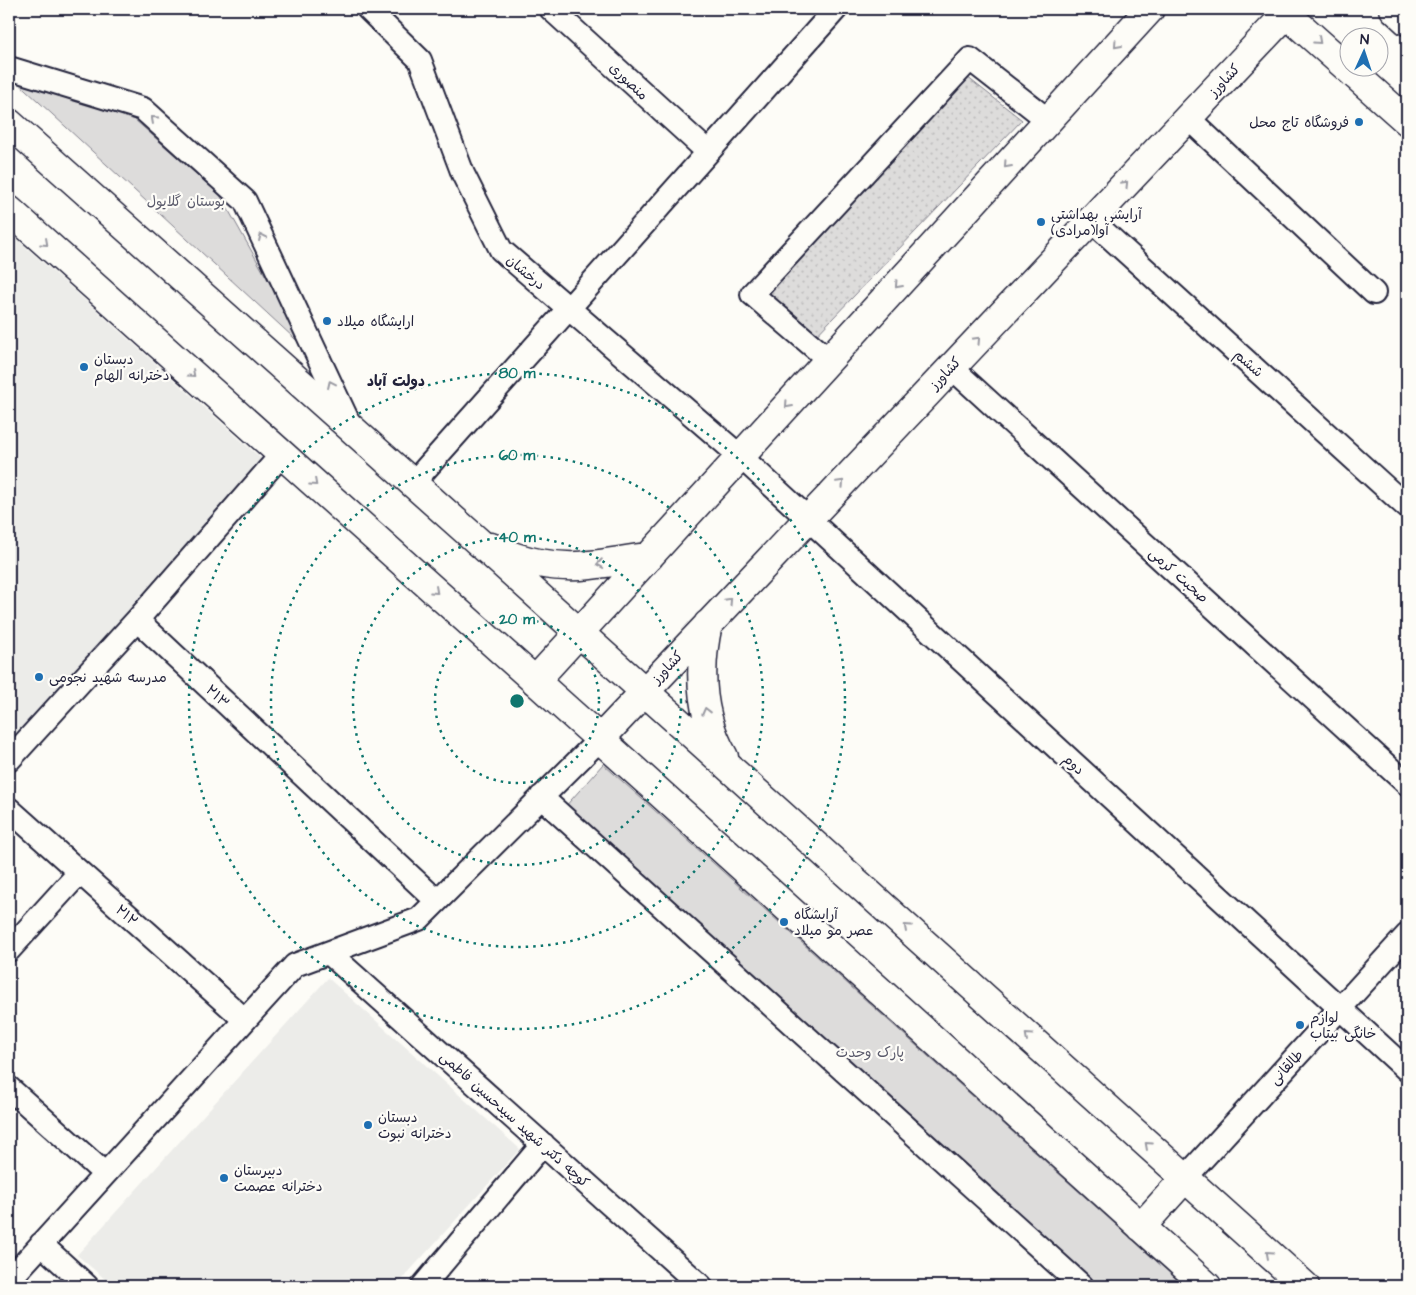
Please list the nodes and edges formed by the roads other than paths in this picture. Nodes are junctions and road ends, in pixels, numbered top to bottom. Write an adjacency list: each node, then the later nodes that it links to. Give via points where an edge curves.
1 (368, 9): 17 (street, درخشان, via 420,60 463,174 501,250)
2 (551, 9): 13 (street, منصوری)
3 (836, 9): 13 (street)
4 (1150, 9): 10 (street, one-way to 10)
5 (1394, 9): 7 (street)
6 (1286, 10): 9 (street, کشاورز); 11 (street, one-way to 11)
7 (1407, 21)
8 (9, 68): 20 (street, one-way to 8, via 245,201 143,109)
9 (1188, 118): 15 (street, کشاورز, one-way to 9); 16 (street)
10 (1048, 120): 18 (street, one-way to 18); 18 (street, via 970,59 752,294)
11 (1407, 121)
12 (9, 123): 20 (street)
13 (708, 152): 17 (street)
14 (9, 210): 21 (street, one-way to 21)
15 (1091, 220): 19 (street, کشاورز, one-way to 15); 24 (street, ششم)
16 (1374, 294)
17 (569, 308): 22 (street, درخشان); 23 (street)
18 (829, 360): 22 (street, one-way to 22)
19 (951, 367): 25 (street, کشاورز, one-way to 19); 36 (street, صحبت کرمی)
20 (352, 428): 23 (street)
21 (282, 454): 28 (street); 31 (street, one-way to 31)
22 (741, 456): 25 (street, دوم); 27 (street)
23 (413, 484): 26 (street)
24 (1407, 506)
25 (808, 518): 29 (street, کشاورز, one-way to 25); 44 (street, دوم)
26 (473, 537): 27 (street, one-way to 26, via 589,566 565,566 517,557); 30 (street)
27 (649, 557): 30 (street)
28 (137, 620): 34 (street); 40 (street, ۲۱۳)
29 (708, 624): 32 (street, کشاورز); 35 (street, one-way to 29, via 718,745 705,710 701,666)
30 (580, 633): 31 (street); 32 (street)
31 (535, 681): 33 (street)
32 (644, 691): 33 (street, کشاورز); 35 (street)
33 (600, 739): 37 (street); 51 (street)
34 (9, 760)
35 (733, 771): 50 (street, one-way to 35)
36 (1407, 784)
37 (541, 798): 40 (street); 57 (street)
38 (9, 809): 39 (street, ۲۱۲)
39 (79, 873): 42 (street); 45 (street, ۲۱۲)
40 (437, 901): 43 (street, via 419,919)
41 (1407, 935): 44 (street, طالقانی)
42 (9, 950)
43 (329, 952): 45 (street, via 295,965); 48 (street, کوچه دکتر شهید سیدحسین فاطمی)
44 (1340, 1009): 46 (street, دوم); 50 (street, طالقانی)
45 (245, 1020): 49 (street)
46 (1407, 1070)
47 (9, 1088): 49 (street)
48 (543, 1144): 55 (street); 56 (street, کوچه دکتر شهید سیدحسین فاطمی)
49 (106, 1174): 52 (street)
50 (1185, 1178): 51 (street); 59 (street, one-way to 50)
51 (1141, 1227): 58 (street)
52 (41, 1244): 53 (street); 54 (street)
53 (9, 1280)
54 (87, 1286)
55 (423, 1286)
56 (701, 1286)
57 (1082, 1286)
58 (1207, 1286)
59 (1305, 1286)

